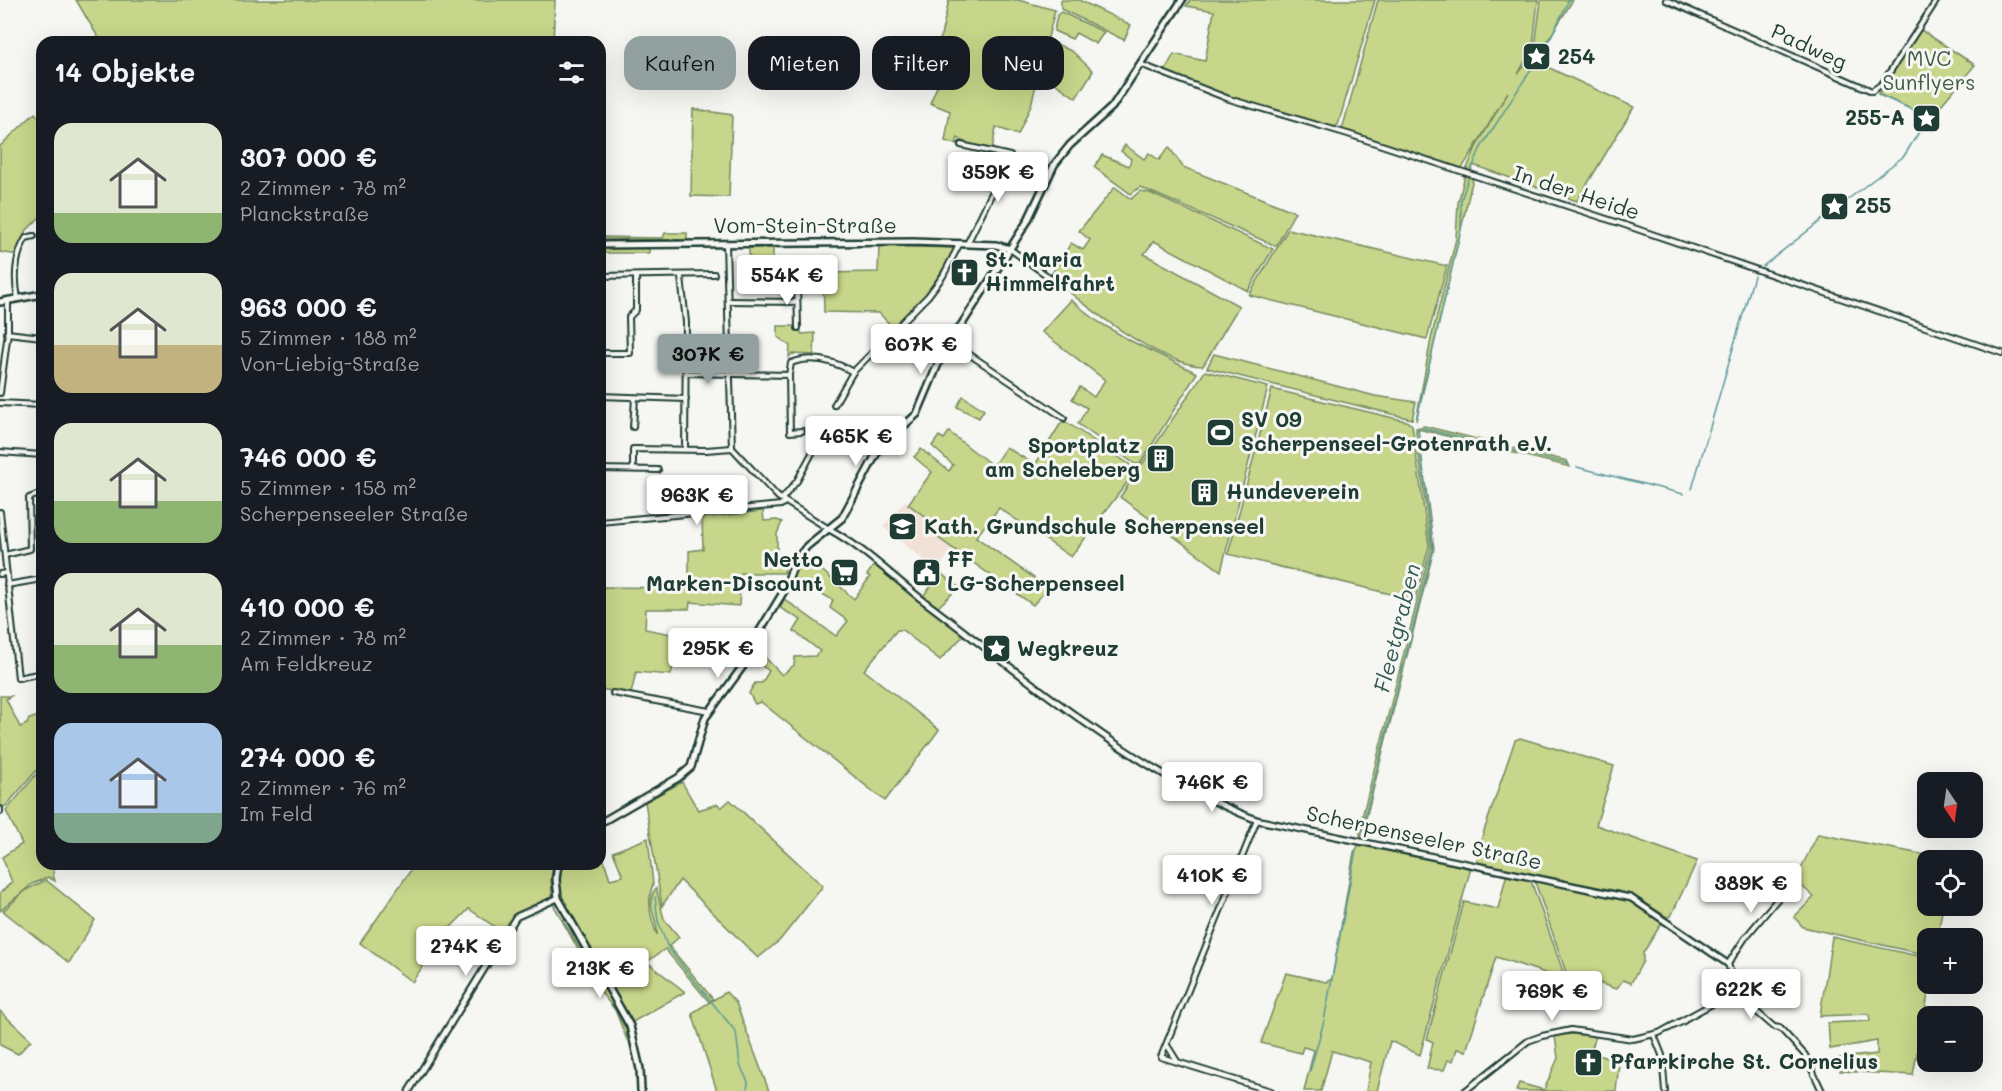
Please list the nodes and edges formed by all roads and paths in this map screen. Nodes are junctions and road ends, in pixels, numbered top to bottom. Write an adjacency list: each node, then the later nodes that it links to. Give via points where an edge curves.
1 (1182, 0): 4 (main road)
2 (1666, 0): 3 (street, Padweg, via 1868,91 1875,91)
3 (1937, 0)
4 (1140, 64): 11 (main road, via 1109,110 1059,157); 29 (street, In der Heide, via 1229,99 1628,226)
5 (961, 145): 10 (street, via 1010,156)
6 (34, 236): 19 (street, via 24,242 16,267)
7 (726, 243): 8 (main road, Vom-Stein-Straße); 9 (main road, Vom-Stein-Straße); 21 (street)
8 (960, 243): 10 (main road, Vom-Stein-Straße); 30 (street, via 928,296)
9 (606, 244)
10 (967, 244): 11 (main road, Vom-Stein-Straße)
11 (1010, 249): 16 (street); 27 (main road)
12 (714, 274): 15 (street)
13 (606, 276): 14 (street)
14 (636, 276): 15 (street); 28 (street, via 636,310 629,317 630,353)
15 (681, 277): 31 (street)
16 (1049, 277)
17 (797, 284): 23 (street)
18 (36, 295): 19 (main road)
19 (18, 299): 20 (main road)
20 (8, 300): 22 (main road); 25 (street)
21 (728, 301): 23 (street); 32 (street)
22 (0, 302)
23 (798, 302): 24 (street)
24 (798, 328)
25 (8, 333): 26 (street); 34 (street)
26 (36, 336)
27 (951, 342): 41 (street); 56 (main road, via 917,414 880,447 842,518)
28 (606, 353)
29 (2002, 353)
30 (853, 372): 33 (street, via 832,361 816,360 790,363); 40 (street)
31 (687, 373): 32 (street); 37 (street)
32 (730, 374): 33 (street); 45 (street)
33 (789, 375): 43 (street, via 790,432)
34 (0, 393)
35 (606, 396): 36 (street)
36 (635, 398): 37 (street); 42 (street)
37 (686, 399): 46 (street)
38 (0, 403): 39 (street)
39 (36, 405)
40 (834, 405)
41 (1064, 418)
42 (633, 427)
43 (802, 431)
44 (817, 444): 53 (street)
45 (732, 448): 46 (street); 53 (street)
46 (685, 450): 50 (street, via 633,448)
47 (0, 452): 48 (street)
48 (36, 455)
49 (606, 469): 50 (street)
50 (633, 470): 51 (street)
51 (658, 470)
52 (36, 495): 57 (street, via 29,498 30,549)
53 (783, 501): 55 (street, via 781,505 704,514); 56 (street)
54 (0, 512): 57 (street)
55 (606, 522)
56 (829, 529): 64 (main road, via 795,561 784,591 743,666); 66 (street, Scherpenseeler Straße, via 996,657 1170,778)
57 (5, 555): 58 (street)
58 (6, 573): 59 (street); 61 (street)
59 (0, 574)
60 (36, 580): 61 (street)
61 (7, 585): 62 (street, via 18,678)
62 (36, 674)
63 (613, 693): 64 (street)
64 (709, 711): 65 (main road, via 691,767)
65 (606, 820)
66 (1257, 820): 70 (street, Scherpenseeler Straße, via 1631,898); 73 (street)
67 (557, 870): 69 (main road)
68 (1795, 878): 70 (street, via 1744,938)
69 (558, 898): 75 (street, via 516,917); 76 (main road, via 630,1028)
70 (1728, 964): 71 (street, via 1730,970)
71 (1717, 999): 72 (street, via 1705,1010); 80 (street, via 1750,1006 1780,1028 1804,1055)
72 (1654, 1035): 78 (street, via 1633,1039 1581,1030 1556,1032 1528,1041); 79 (street, via 1662,1055)
73 (1167, 1045): 74 (street); 74 (street, via 1161,1057)
74 (1177, 1062): 77 (street)
75 (409, 1091)
76 (641, 1091)
77 (1271, 1091)
78 (1465, 1091)
79 (1665, 1091)
80 (1822, 1091)

